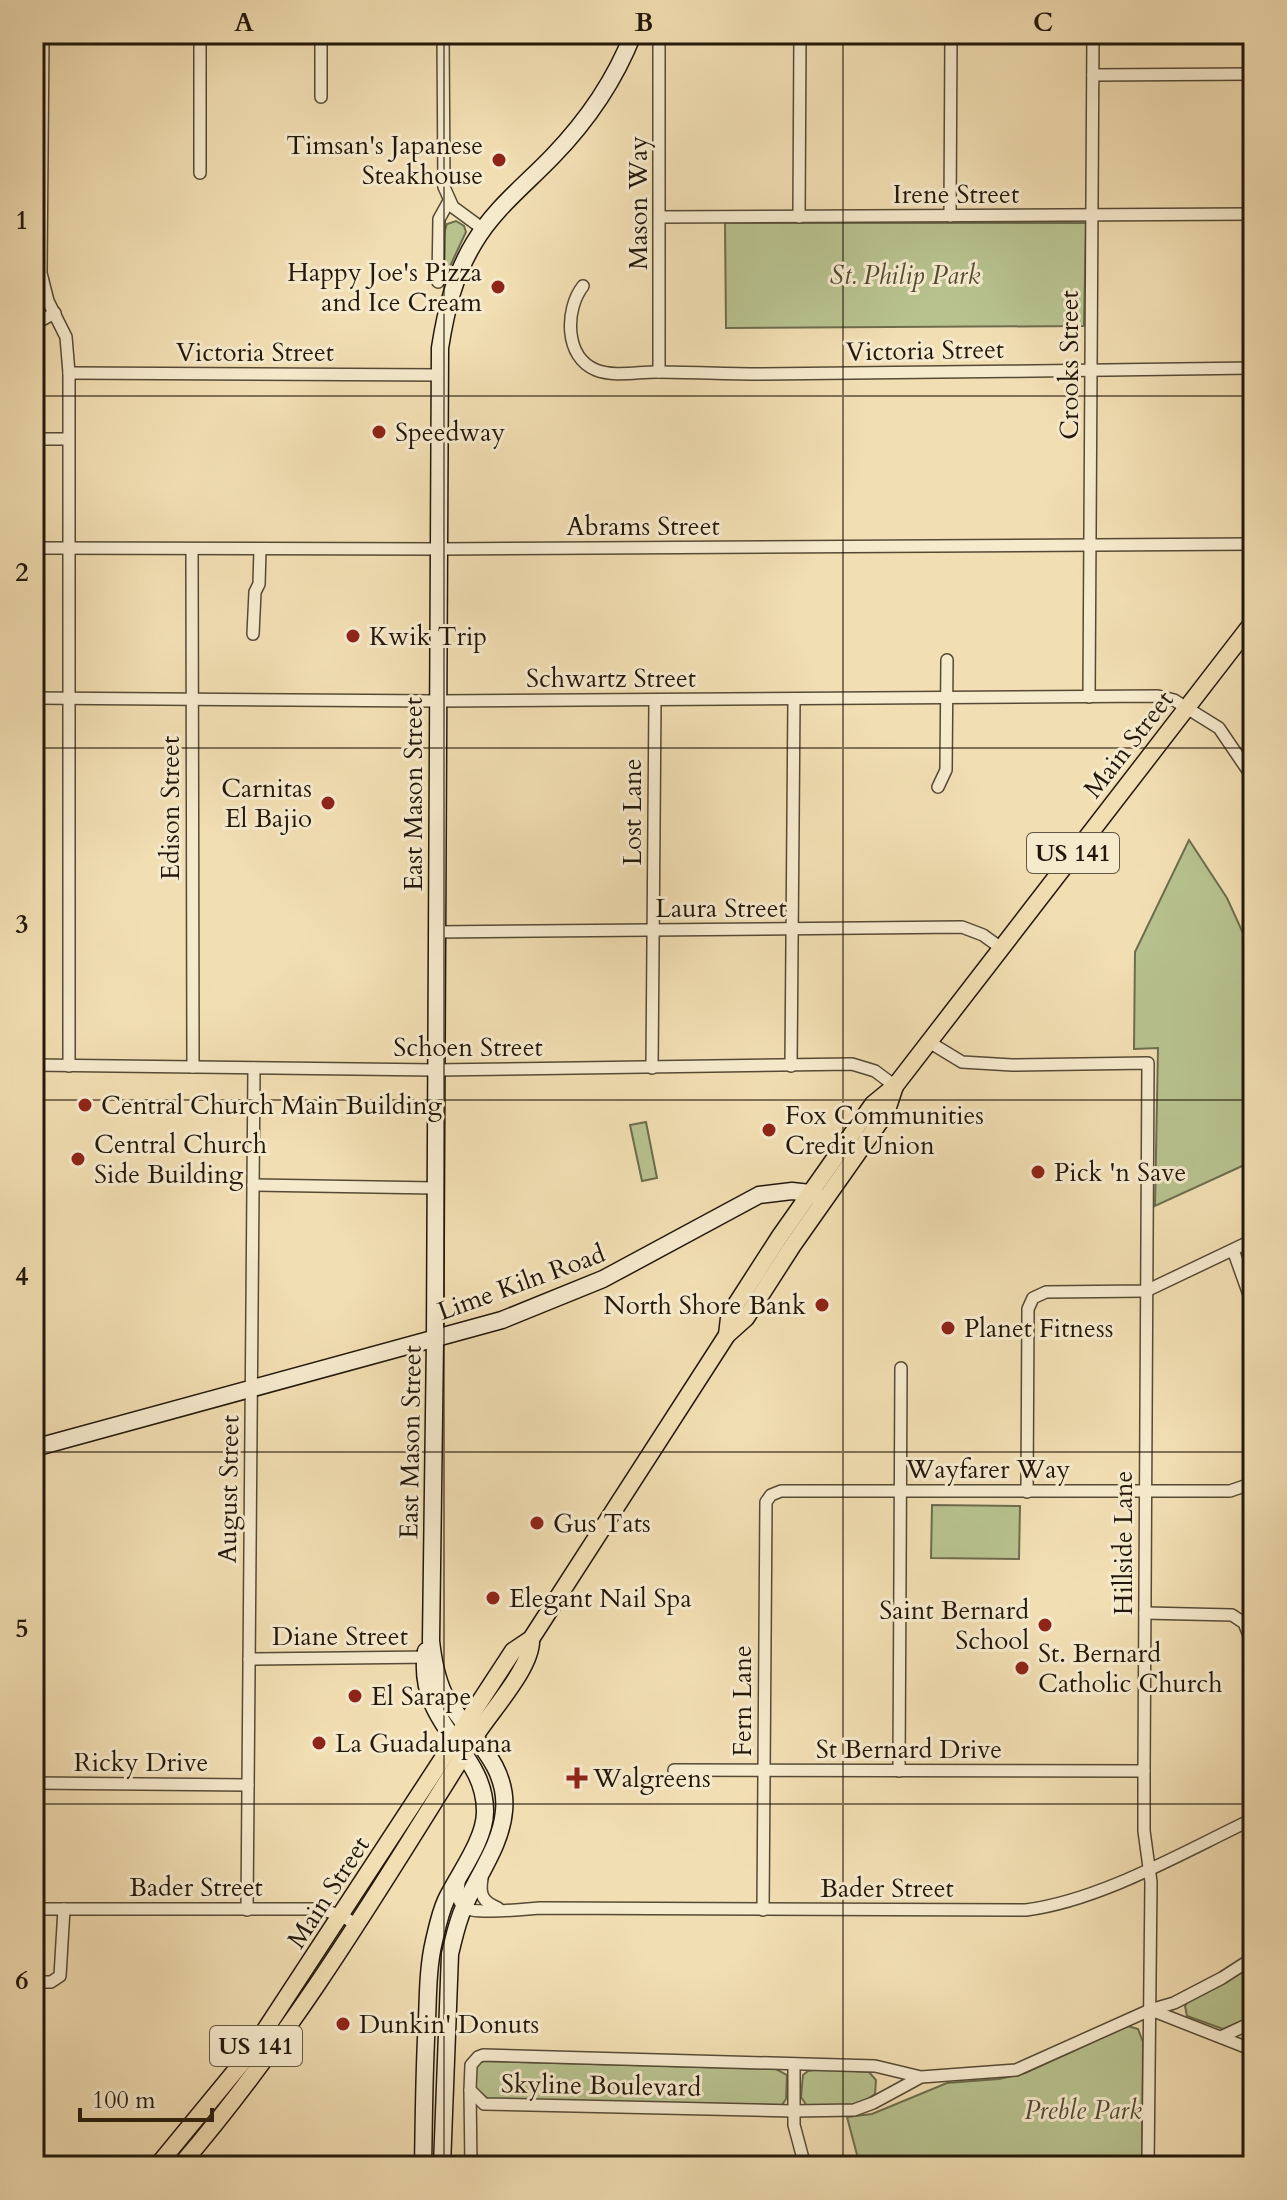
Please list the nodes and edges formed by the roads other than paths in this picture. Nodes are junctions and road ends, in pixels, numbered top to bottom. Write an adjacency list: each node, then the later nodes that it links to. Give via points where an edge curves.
1 (43, 34): 16 (street)
2 (200, 34): 13 (street)
3 (321, 34): 12 (street)
4 (443, 34): 14 (street, via 442,181)
5 (633, 34): 21 (main road, East Mason Street, via 587,117)
6 (659, 34): 19 (street, Mason Way)
7 (800, 34): 20 (street)
8 (951, 34): 17 (street)
9 (1093, 34): 11 (street, Crooks Street)
10 (1253, 74): 11 (street)
11 (1093, 75): 18 (street, Crooks Street)
12 (321, 97)
13 (200, 173)
14 (449, 201): 21 (street); 22 (street, via 439,219)
15 (1253, 214): 18 (street, Irene Street)
16 (38, 215): 24 (street, via 43,288)
17 (950, 216): 18 (street, Irene Street); 20 (street, Irene Street)
18 (1091, 216): 27 (street, Crooks Street)
19 (660, 217): 20 (street, Irene Street); 28 (street, Mason Way)
20 (799, 217)
21 (483, 229): 30 (main road, East Mason Street, via 450,296)
22 (438, 282)
23 (583, 286): 28 (street, Victoria Street, via 572,306 571,337 582,360 598,371)
24 (55, 313): 25 (street); 29 (street, via 66,337)
25 (34, 324)
26 (1253, 368): 27 (street, Victoria Street)
27 (1091, 371): 28 (street, Victoria Street); 34 (street, Crooks Street)
28 (659, 372)
29 (69, 373): 30 (street, Victoria Street); 32 (street)
30 (440, 375): 39 (main road, East Mason Street)
31 (34, 439): 32 (street)
32 (67, 439): 36 (street)
33 (1253, 544): 34 (street, Abrams Street)
34 (1090, 545): 39 (street, Abrams Street); 43 (street, Crooks Street)
35 (34, 548): 36 (street, Abrams Street)
36 (68, 548): 37 (street, Abrams Street); 46 (street)
37 (192, 549): 38 (street, Abrams Street); 49 (street, Edison Street)
38 (260, 549): 39 (street, Abrams Street); 41 (street)
39 (439, 549): 50 (main road, East Mason Street)
40 (1253, 622): 51 (main road, Main Street / US 141)
41 (253, 634)
42 (947, 660): 45 (street)
43 (1089, 697): 45 (street, Schwartz Street); 51 (street, Schwartz Street, via 1158,696)
44 (34, 698): 46 (street, Schwartz Street)
45 (947, 698): 47 (street, Schwartz Street); 53 (street, via 946,770)
46 (68, 699): 49 (street, Schwartz Street); 60 (street)
47 (794, 699): 48 (street, Schwartz Street); 54 (street)
48 (655, 700): 50 (street, Schwartz Street); 55 (street, Lost Lane)
49 (192, 701): 50 (street, Schwartz Street); 62 (street, Edison Street)
50 (438, 701): 56 (main road, East Mason Street)
51 (1187, 707): 52 (street, via 1225,735); 57 (main road, Main Street / US 141)
52 (1253, 778)
53 (938, 787)
54 (792, 929): 55 (street, Laura Street); 57 (street, Laura Street, via 962,927); 61 (street)
55 (653, 931): 56 (street, Laura Street); 64 (street, Lost Lane)
56 (436, 932): 65 (main road, East Mason Street)
57 (1001, 948): 58 (main road, Main Street / US 141)
58 (929, 1042): 66 (main road, Main Street / US 141); 72 (street, Hillside Lane, via 962,1062 1148,1063)
59 (34, 1065): 60 (street, Schoen Street)
60 (69, 1066): 62 (street, Schoen Street)
61 (791, 1066): 64 (street, Schoen Street); 66 (street, Schoen Street, via 866,1066)
62 (193, 1067): 63 (street, Schoen Street)
63 (254, 1068): 65 (street, Schoen Street); 67 (street, August Street)
64 (652, 1068): 65 (street, Schoen Street)
65 (435, 1070): 68 (main road, East Mason Street)
66 (895, 1086): 69 (main road, Main Street / US 141, via 873,1104)
67 (253, 1185): 68 (street); 76 (street, August Street)
68 (435, 1188): 74 (main road, East Mason Street)
69 (817, 1197): 74 (main road, Lime Kiln Road, via 779,1191 759,1195 591,1285); 87 (main road, Main Street / US 141, via 743,1322 727,1335 531,1639 513,1651)
70 (1253, 1240): 71 (street)
71 (1233, 1250): 72 (street); 73 (street)
72 (1146, 1291): 80 (street, Hillside Lane); 81 (street, via 1046,1292 1033,1298 1028,1309)
73 (1253, 1306)
74 (435, 1340): 76 (main road, Lime Kiln Road); 85 (main road, East Mason Street)
75 (901, 1368): 79 (street)
76 (252, 1390): 77 (main road, Lime Kiln Road); 86 (street, August Street)
77 (34, 1448)
78 (1253, 1483): 80 (street, Wayfarer Way, via 1230,1491)
79 (901, 1491): 81 (street, Wayfarer Way); 82 (street, Wayfarer Way); 91 (street)
80 (1145, 1491): 81 (street, Wayfarer Way); 83 (street, Hillside Lane)
81 (1027, 1492)
82 (771, 1495): 90 (street, Fern Lane, via 766,1502)
83 (1145, 1613): 84 (street, via 1232,1615 1244,1623); 92 (street, Hillside Lane)
84 (1253, 1645)
85 (429, 1657): 86 (street, Diane Street); 87 (main road, East Mason Street, via 439,1683); 88 (main road, East Mason Street, via 427,1692)
86 (249, 1659): 94 (street, August Street)
87 (470, 1730): 88 (main road, Main Street / US 141); 97 (main road, East Mason Street, via 503,1788 499,1835)
88 (458, 1748): 98 (main road, East Mason Street, via 478,1778 485,1817); 105 (main road, Main Street / US 141)
89 (674, 1770): 90 (street, St Bernard Drive)
90 (764, 1771): 91 (street, St Bernard Drive); 104 (street, Fern Lane)
91 (899, 1771): 92 (street, St Bernard Drive)
92 (1144, 1771): 96 (street, Hillside Lane)
93 (34, 1783): 94 (street, Ricky Drive)
94 (248, 1785): 102 (street, August Street)
95 (1253, 1819): 96 (street, Bader Street)
96 (1150, 1867): 104 (street, Bader Street, via 1071,1902 1026,1910); 108 (street, Hillside Lane)
97 (483, 1868): 101 (street, via 479,1891 489,1904); 103 (main road, East Mason Street)
98 (461, 1869): 103 (street, via 457,1896); 120 (main road, East Mason Street, via 433,1944)
99 (34, 1909): 100 (street, Bader Street)
100 (64, 1909): 102 (street, Bader Street); 107 (street, via 60,1976)
101 (503, 1909): 103 (street, Bader Street); 104 (street, Bader Street)
102 (247, 1910): 105 (street, Bader Street, via 318,1909)
103 (468, 1910): 121 (main road, East Mason Street, via 455,1928 450,1954)
104 (763, 1910)
105 (348, 1919): 118 (main road, Main Street / US 141, via 250,2053); 119 (main road, Main Street / US 141, via 290,2026)
106 (1253, 1958): 108 (street, Skyline Boulevard, via 1174,2003)
107 (34, 1982)
108 (1150, 2010): 110 (street); 113 (street, Skyline Boulevard, via 1016,2070); 124 (street, Hillside Lane)
109 (1253, 2022): 110 (street)
110 (1221, 2037): 111 (street)
111 (1253, 2050)
112 (794, 2064): 113 (street, Skyline Boulevard, via 875,2066); 114 (street, Skyline Boulevard, via 483,2055 471,2065); 116 (street)
113 (921, 2077): 116 (street, Skyline Boulevard, via 854,2110)
114 (470, 2090): 115 (street, Skyline Boulevard); 117 (street)
115 (484, 2104): 116 (street, Skyline Boulevard); 117 (street)
116 (794, 2111): 123 (street)
117 (472, 2121): 122 (street)
118 (157, 2166)
119 (180, 2166)
120 (423, 2166)
121 (442, 2166)
122 (471, 2166)
123 (805, 2166)
124 (1148, 2166)

